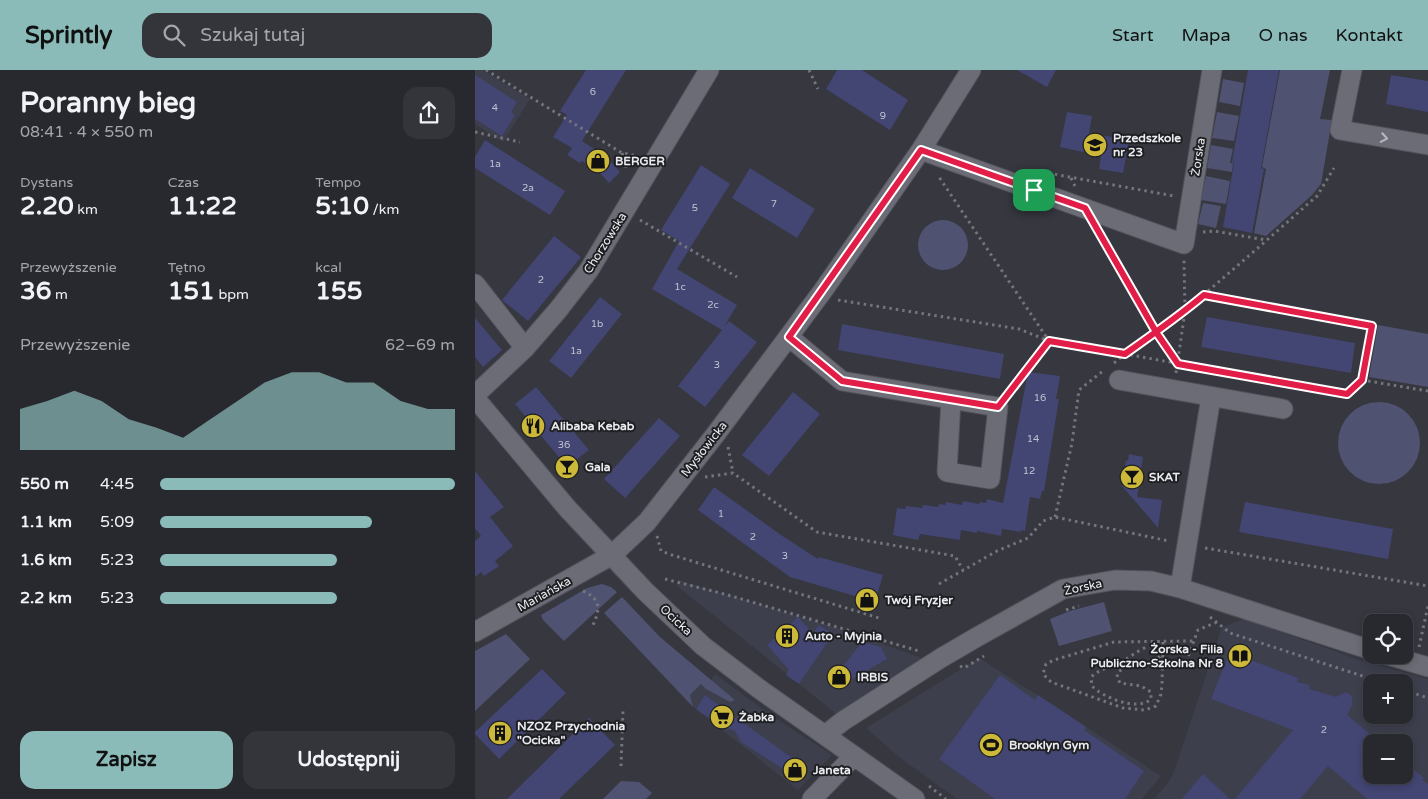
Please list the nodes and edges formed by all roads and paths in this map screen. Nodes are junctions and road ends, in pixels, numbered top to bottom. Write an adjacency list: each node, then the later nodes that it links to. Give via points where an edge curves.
1 (486, 70): 12 (path, via 622,154)
2 (709, 70): 12 (street, Chorzowska)
3 (809, 70): 7 (path)
4 (971, 70): 11 (street, Mysłowicka)
5 (1212, 70): 16 (street, Żorska)
6 (1352, 70): 10 (street, one-way to 10, via 1340,130)
7 (818, 89)
8 (475, 132): 9 (path)
9 (520, 142)
10 (1428, 145)
11 (921, 150): 19 (street); 23 (street, Mysłowicka)
12 (656, 158): 17 (street, Chorzowska)
13 (1334, 168): 20 (path, via 1317,196)
14 (1039, 172): 16 (path)
15 (938, 175): 28 (path)
16 (1191, 199): 19 (street, Żorska)
17 (625, 211): 21 (path); 29 (street, Chorzowska, via 589,270)
18 (1099, 232): 26 (path)
19 (1185, 239): 20 (path, via 1213,231); 25 (path)
20 (1267, 240): 24 (path)
21 (737, 277)
22 (475, 284): 29 (street)
23 (822, 292): 27 (street, Mysłowicka); 28 (path, via 832,299 1019,329)
24 (1204, 295): 25 (path); 33 (path, via 1372,326)
25 (1185, 311): 26 (path); 31 (path)
26 (1156, 332): 30 (path); 31 (path)
27 (789, 337): 37 (street, via 842,381); 43 (street, Mysłowicka, via 651,516)
28 (1049, 341): 30 (path); 38 (path)
29 (525, 348): 35 (street, Chorzowska)
30 (1125, 354): 31 (path); 32 (path)
31 (1178, 364): 33 (path, via 1347,394)
32 (1111, 372): 36 (street); 41 (path, via 1079,390 1073,443)
33 (1362, 380): 34 (path)
34 (1428, 391)
35 (475, 396): 43 (street, Ocicka, via 567,508)
36 (1211, 397): 39 (street); 45 (street)
37 (951, 400): 38 (street); 38 (street, via 947,472 990,479)
38 (998, 407)
39 (1283, 409)
40 (701, 478): 44 (path, via 733,473 817,532 955,556)
41 (1055, 517)
42 (656, 533): 48 (path, via 661,550 673,555)
43 (612, 555): 51 (street, Mariańska); 62 (street, Ocicka, via 703,646)
44 (963, 570)
45 (1180, 588): 54 (street, Żorska); 62 (street, Żorska, via 1151,581 1115,580 1063,589 941,658)
46 (581, 589): 50 (path, via 597,602 599,615)
47 (1428, 606): 58 (path)
48 (879, 618)
49 (1225, 620): 52 (path, via 1198,630)
50 (592, 627)
51 (475, 632)
52 (1193, 641): 53 (path); 56 (path)
53 (1163, 642): 55 (path); 55 (path, via 1114,642 1054,660 1046,664 1043,674 1051,682 1086,695 1123,708 1145,710 1156,706 1161,694)
54 (1363, 647)
55 (1162, 662): 57 (path)
56 (1186, 662)
57 (1154, 663): 57 (path, via 1127,666 1118,672 1120,683 1141,686 1151,692 1151,699 1145,704 1110,698 1092,686 1094,674 1153,645 1161,655)
58 (1422, 666)
59 (1413, 693): 60 (path)
60 (1428, 698)
61 (623, 710): 64 (path)
62 (825, 736): 63 (street, Ocicka)
63 (854, 756): 65 (street); 66 (street, Ocicka)
64 (621, 766)
65 (812, 799)
66 (915, 799)

